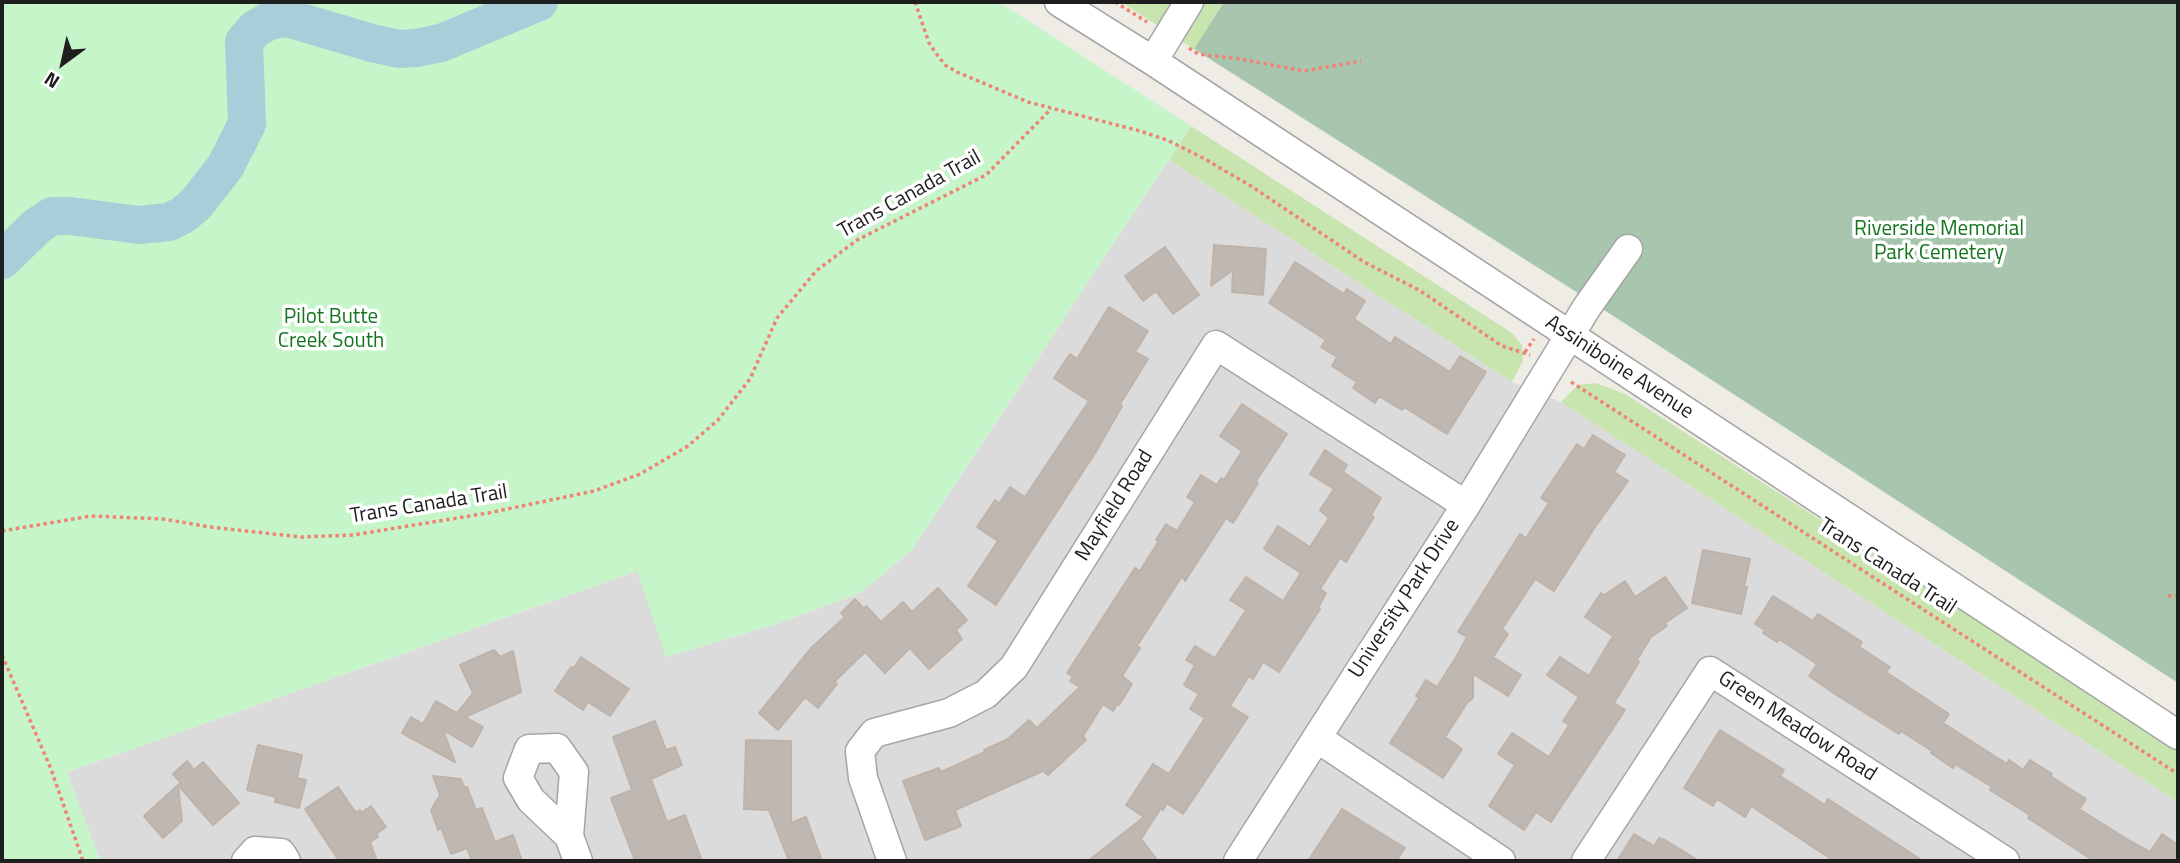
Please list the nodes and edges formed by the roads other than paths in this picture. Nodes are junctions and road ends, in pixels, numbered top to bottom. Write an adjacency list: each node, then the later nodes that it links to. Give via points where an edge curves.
1 (1059, 2): 3 (street, Assiniboine Avenue)
2 (1189, 2): 3 (street)
3 (1153, 61): 5 (street, Assiniboine Avenue)
4 (1628, 249): 5 (street, University Park Drive)
5 (1569, 335): 6 (street, University Park Drive); 7 (street, Assiniboine Avenue)
6 (1466, 505): 8 (street, University Park Drive); 11 (street, Mayfield Road, via 1216,345 1014,667 986,694 949,713 874,733 860,751 863,778)
7 (2178, 735)
8 (1317, 738): 12 (street, University Park Drive); 13 (street)
9 (246, 861): 10 (street, via 255,852 281,853)
10 (286, 861)
11 (892, 861)
12 (1238, 861)
13 (1501, 861)
14 (1586, 861): 15 (street, Green Meadow Road, via 1710,671)
15 (2005, 861)

